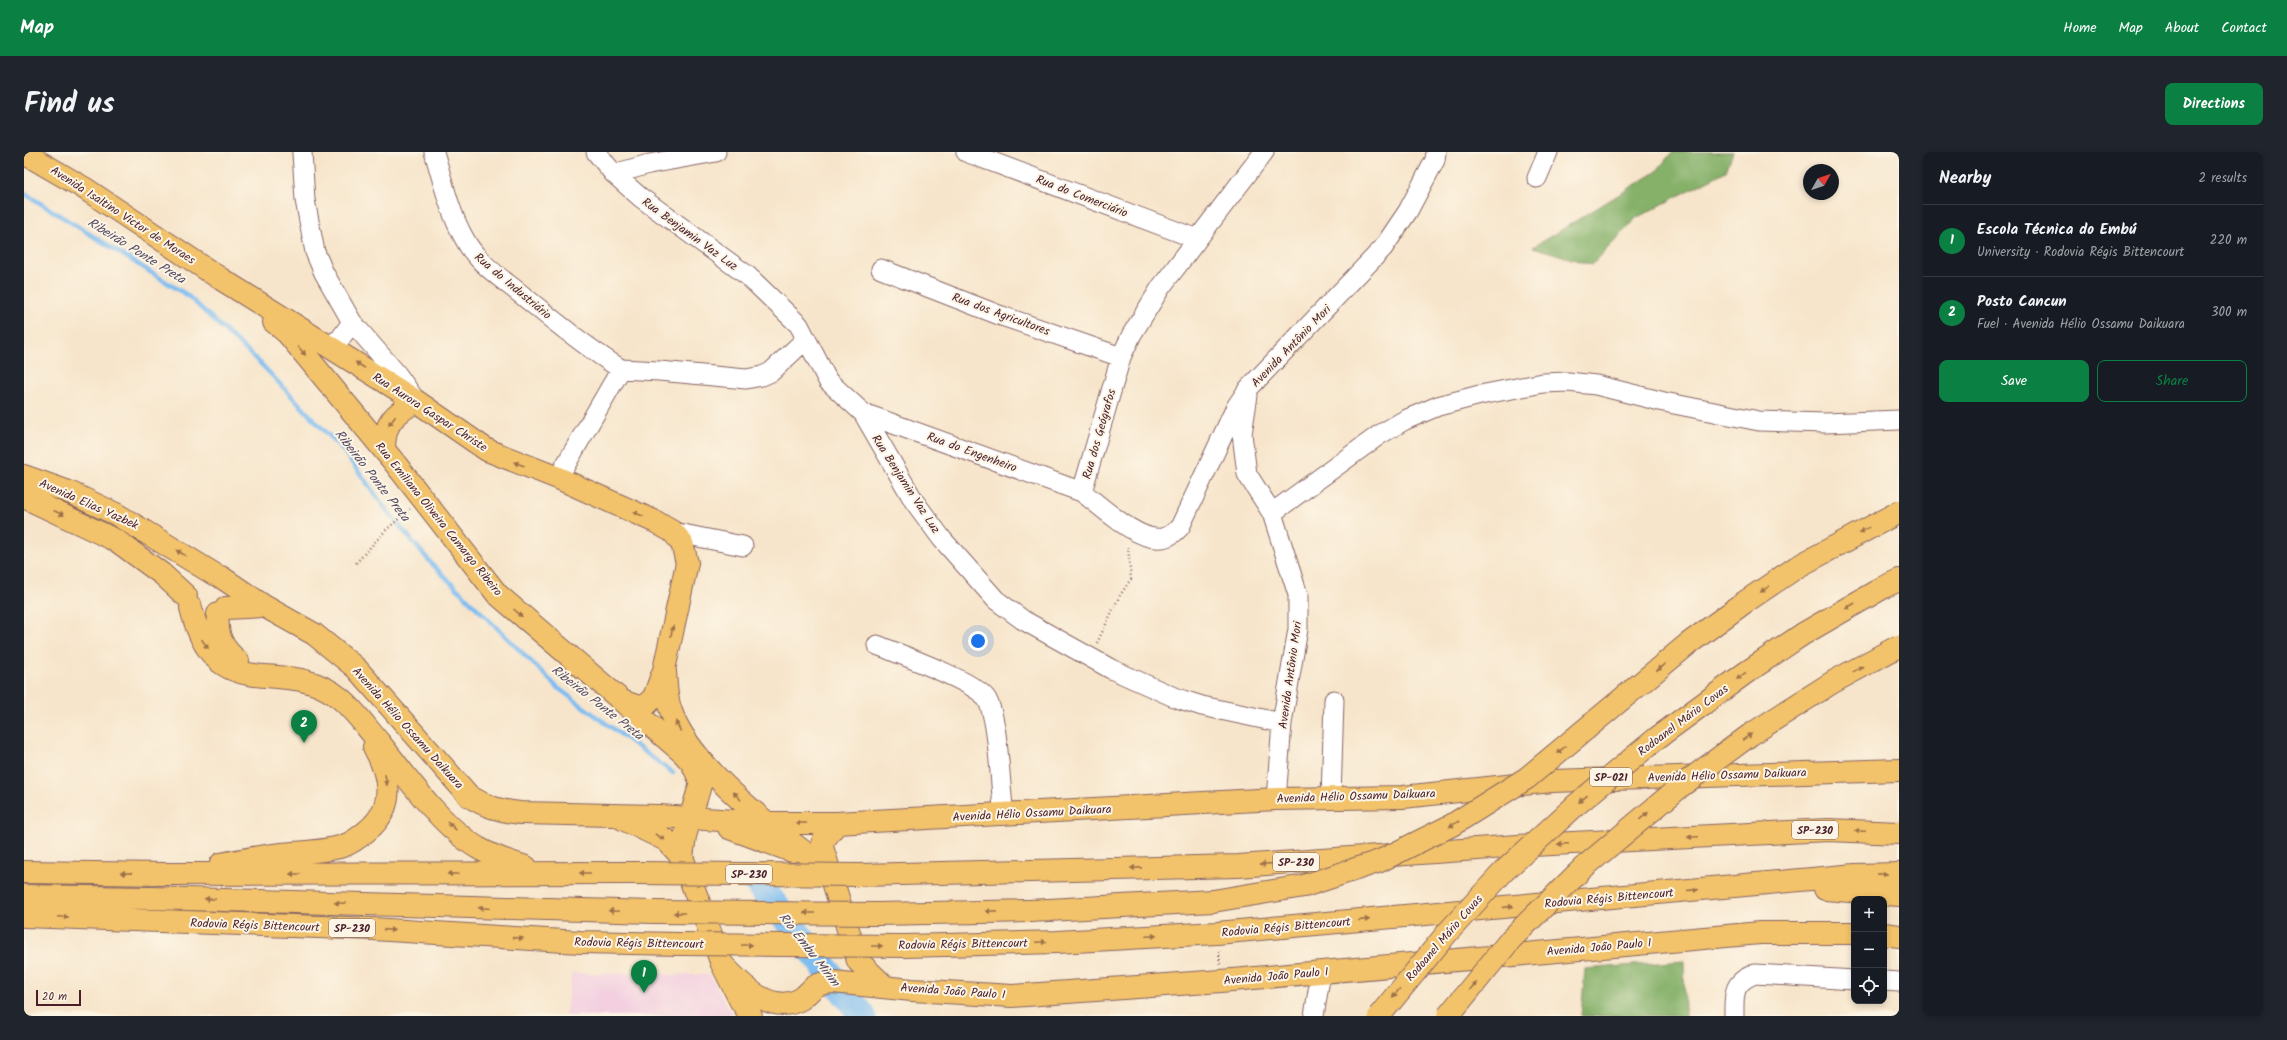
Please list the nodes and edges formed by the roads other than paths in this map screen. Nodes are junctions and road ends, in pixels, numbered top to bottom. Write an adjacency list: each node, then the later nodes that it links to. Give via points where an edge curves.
1 (302, 152): 15 (street, via 306,200 315,252)
2 (434, 152): 19 (street, Rua do Industriário, via 450,209 473,252 540,309)
3 (596, 152): 10 (street, Rua Benjamin Vaz Luz)
4 (716, 152): 10 (street, via 649,164)
5 (966, 152): 12 (street, Rua do Comerciário)
6 (1264, 152): 12 (street, Rua dos Geógrafos)
7 (1548, 152): 11 (street)
8 (24, 153): 14 (main road, Avenida Isaltino Victor de Moraes, via 84,188)
9 (1436, 154): 20 (street, Avenida Antônio Mori, via 1408,211 1383,248)
10 (614, 174): 16 (street, Rua Benjamin Vaz Luz, via 640,197 748,276 799,325)
11 (1537, 178)
12 (1197, 239): 18 (street, Rua dos Geógrafos, via 1161,287)
13 (881, 269): 18 (street, Rua dos Agricultores, via 999,315)
14 (221, 279): 17 (main road, Rua Aurora Gaspar Christe); 24 (main road, Rua Emiliana Oliveira Camargo Ribeiro, one-way to 24, via 288,334)
15 (352, 322): 17 (street, via 340,339); 21 (street, via 397,374)
16 (806, 339): 19 (street, via 771,372 746,379); 22 (street, Rua Benjamin Vaz Luz, via 828,381)
17 (329, 346): 21 (main road, Rua Aurora Gaspar Christe, one-way to 17)
18 (1121, 357): 27 (street, Rua dos Geógrafos)
19 (621, 369): 26 (street)
20 (1248, 389): 27 (street, Rua dos Geógrafos, via 1236,407 1180,527 1172,534 1160,539 1143,536); 30 (street, Avenida Antônio Mori, via 1242,434 1243,455 1247,474)
21 (416, 401): 24 (main road, one-way to 24, via 393,418 384,435); 26 (main road, Rua Aurora Gaspar Christe, one-way to 21, via 487,450)
22 (862, 413): 27 (street, Rua do Engenheiro); 45 (street, Rua Benjamin Vaz Luz, via 914,501 942,539 996,600 1022,620 1090,657 1174,697 1202,706)
23 (1899, 420): 30 (street, via 1826,423 1759,421 1596,385 1543,383 1445,404 1405,420 1379,435)
24 (384, 450): 43 (main road, Rua Emiliana Oliveira Camargo Ribeiro, one-way to 43, via 497,594)
25 (24, 476): 33 (main road, Avenida Elias Yazbek, one-way to 25, via 116,514 69,492)
26 (558, 478): 31 (main road, Rua Aurora Gaspar Christe, one-way to 26)
27 (1082, 492)
28 (24, 497): 35 (main road, Avenida Elias Yazbek, one-way to 35, via 117,541 162,574)
29 (1899, 512): 65 (main road, one-way to 65, bridge, via 1797,567 1745,602 1688,644 1527,778 1452,825 1380,861 1304,886 1213,901 1030,911 876,914 653,912)
30 (1272, 513): 45 (street, Avenida Antônio Mori, via 1298,595 1298,629)
31 (673, 532): 32 (street); 40 (main road, one-way to 31, via 687,563 682,543)
32 (742, 546)
33 (218, 575): 35 (main road, via 207,573 194,577 186,588); 36 (main road, Avenida Hélio Ossamu Daikuara); 37 (main road, via 229,588 229,601)
34 (1892, 584): 81 (main road, Rodoanel Mário Covas / SP-021, one-way to 81, bridge, via 1803,634 1744,674 1657,738 1576,805 1504,871 1448,932)
35 (188, 602): 37 (main road, via 200,616 207,617); 41 (main road, one-way to 41, via 202,642 218,660 227,668 240,673)
36 (264, 606): 37 (main road); 50 (main road, Avenida Hélio Ossamu Daikuara, via 314,634 356,668 455,782 482,805 499,811 520,813)
37 (222, 611): 41 (main road, via 218,635 228,653)
38 (877, 645): 52 (street, via 969,685 985,697 995,726)
39 (1899, 646): 82 (main road, one-way to 39, bridge, via 1516,933 1583,868 1681,786 1750,735 1833,682)
40 (664, 670): 43 (main road, via 650,702 639,707); 54 (main road, one-way to 40, via 710,768 679,729 670,708)
41 (268, 677): 44 (main road, via 296,680 326,690 340,699)
42 (1334, 700): 48 (street)
43 (625, 702): 47 (main road, Rua Emiliana Oliveira Camargo Ribeiro, via 692,763 701,782)
44 (360, 719): 60 (main road, one-way to 44, via 502,860 477,847 460,834 429,803); 61 (main road, one-way to 61, via 383,766 388,797 380,817 360,837 344,846 319,851 281,854)
45 (1282, 722): 49 (street, Avenida Antônio Mori)
46 (1899, 770): 48 (main road, Avenida Hélio Ossamu Daikuara, via 1552,781 1403,797)
47 (699, 791): 51 (main road, via 681,806); 53 (main road, Rua Emiliana Oliveira Camargo Ribeiro)
48 (1331, 798): 49 (main road, Avenida Hélio Ossamu Daikuara)
49 (1276, 799): 52 (main road, Avenida Hélio Ossamu Daikuara)
50 (612, 815): 51 (main road, Avenida Hélio Ossamu Daikuara); 57 (main road, Avenida Hélio Ossamu Daikuara, one-way to 57, via 666,840)
51 (659, 816): 53 (main road, Avenida Hélio Ossamu Daikuara)
52 (1004, 816): 55 (main road, Avenida Hélio Ossamu Daikuara)
53 (694, 820): 54 (main road, Avenida Hélio Ossamu Daikuara); 57 (main road, Rua Emiliana Oliveira Camargo Ribeiro); 58 (main road, via 745,833)
54 (766, 823): 55 (main road, Avenida Hélio Ossamu Daikuara, one-way to 54); 58 (main road)
55 (837, 823): 58 (main road, via 822,844)
56 (1899, 833): 60 (main road, SP-230, one-way to 60, bridge, via 1828,830 1532,845 1238,866 859,875)
57 (682, 857): 71 (main road)
58 (823, 866): 70 (main road)
59 (24, 872): 61 (main road, SP-230, one-way to 59)
60 (548, 873): 61 (main road, SP-230, one-way to 61)
61 (165, 874)
62 (1899, 874): 63 (main road, Rodovia Régis Bittencourt / SP-230, one-way to 62, via 1855,875)
63 (1746, 886): 64 (main road); 66 (main road, Rodovia Régis Bittencourt / SP-230, one-way to 63, bridge, via 373,929 580,942 904,946 1057,942 1218,933)
64 (1899, 894)
65 (24, 896)
66 (24, 916)
67 (1851, 933): 72 (main road, Avenida João Paulo I, via 1760,933)
68 (1887, 934): 69 (main road)
69 (1899, 936)
70 (858, 961): 76 (main road); 77 (main road)
71 (722, 964): 78 (main road, Avenida João Paulo I, via 749,994 760,1002); 79 (main road)
72 (1321, 972): 77 (main road, Avenida João Paulo I, via 1012,996 912,990); 80 (street)
73 (1851, 980): 83 (street, via 1754,974 1744,978 1737,985)
74 (1887, 981): 75 (street)
75 (1899, 982)
76 (848, 984): 77 (main road, Avenida João Paulo I); 78 (main road, Avenida João Paulo I, via 821,983 810,989)
77 (883, 985)
78 (801, 1007)
79 (751, 1016)
80 (1314, 1016)
81 (1379, 1016)
82 (1448, 1016)
83 (1734, 1016)

